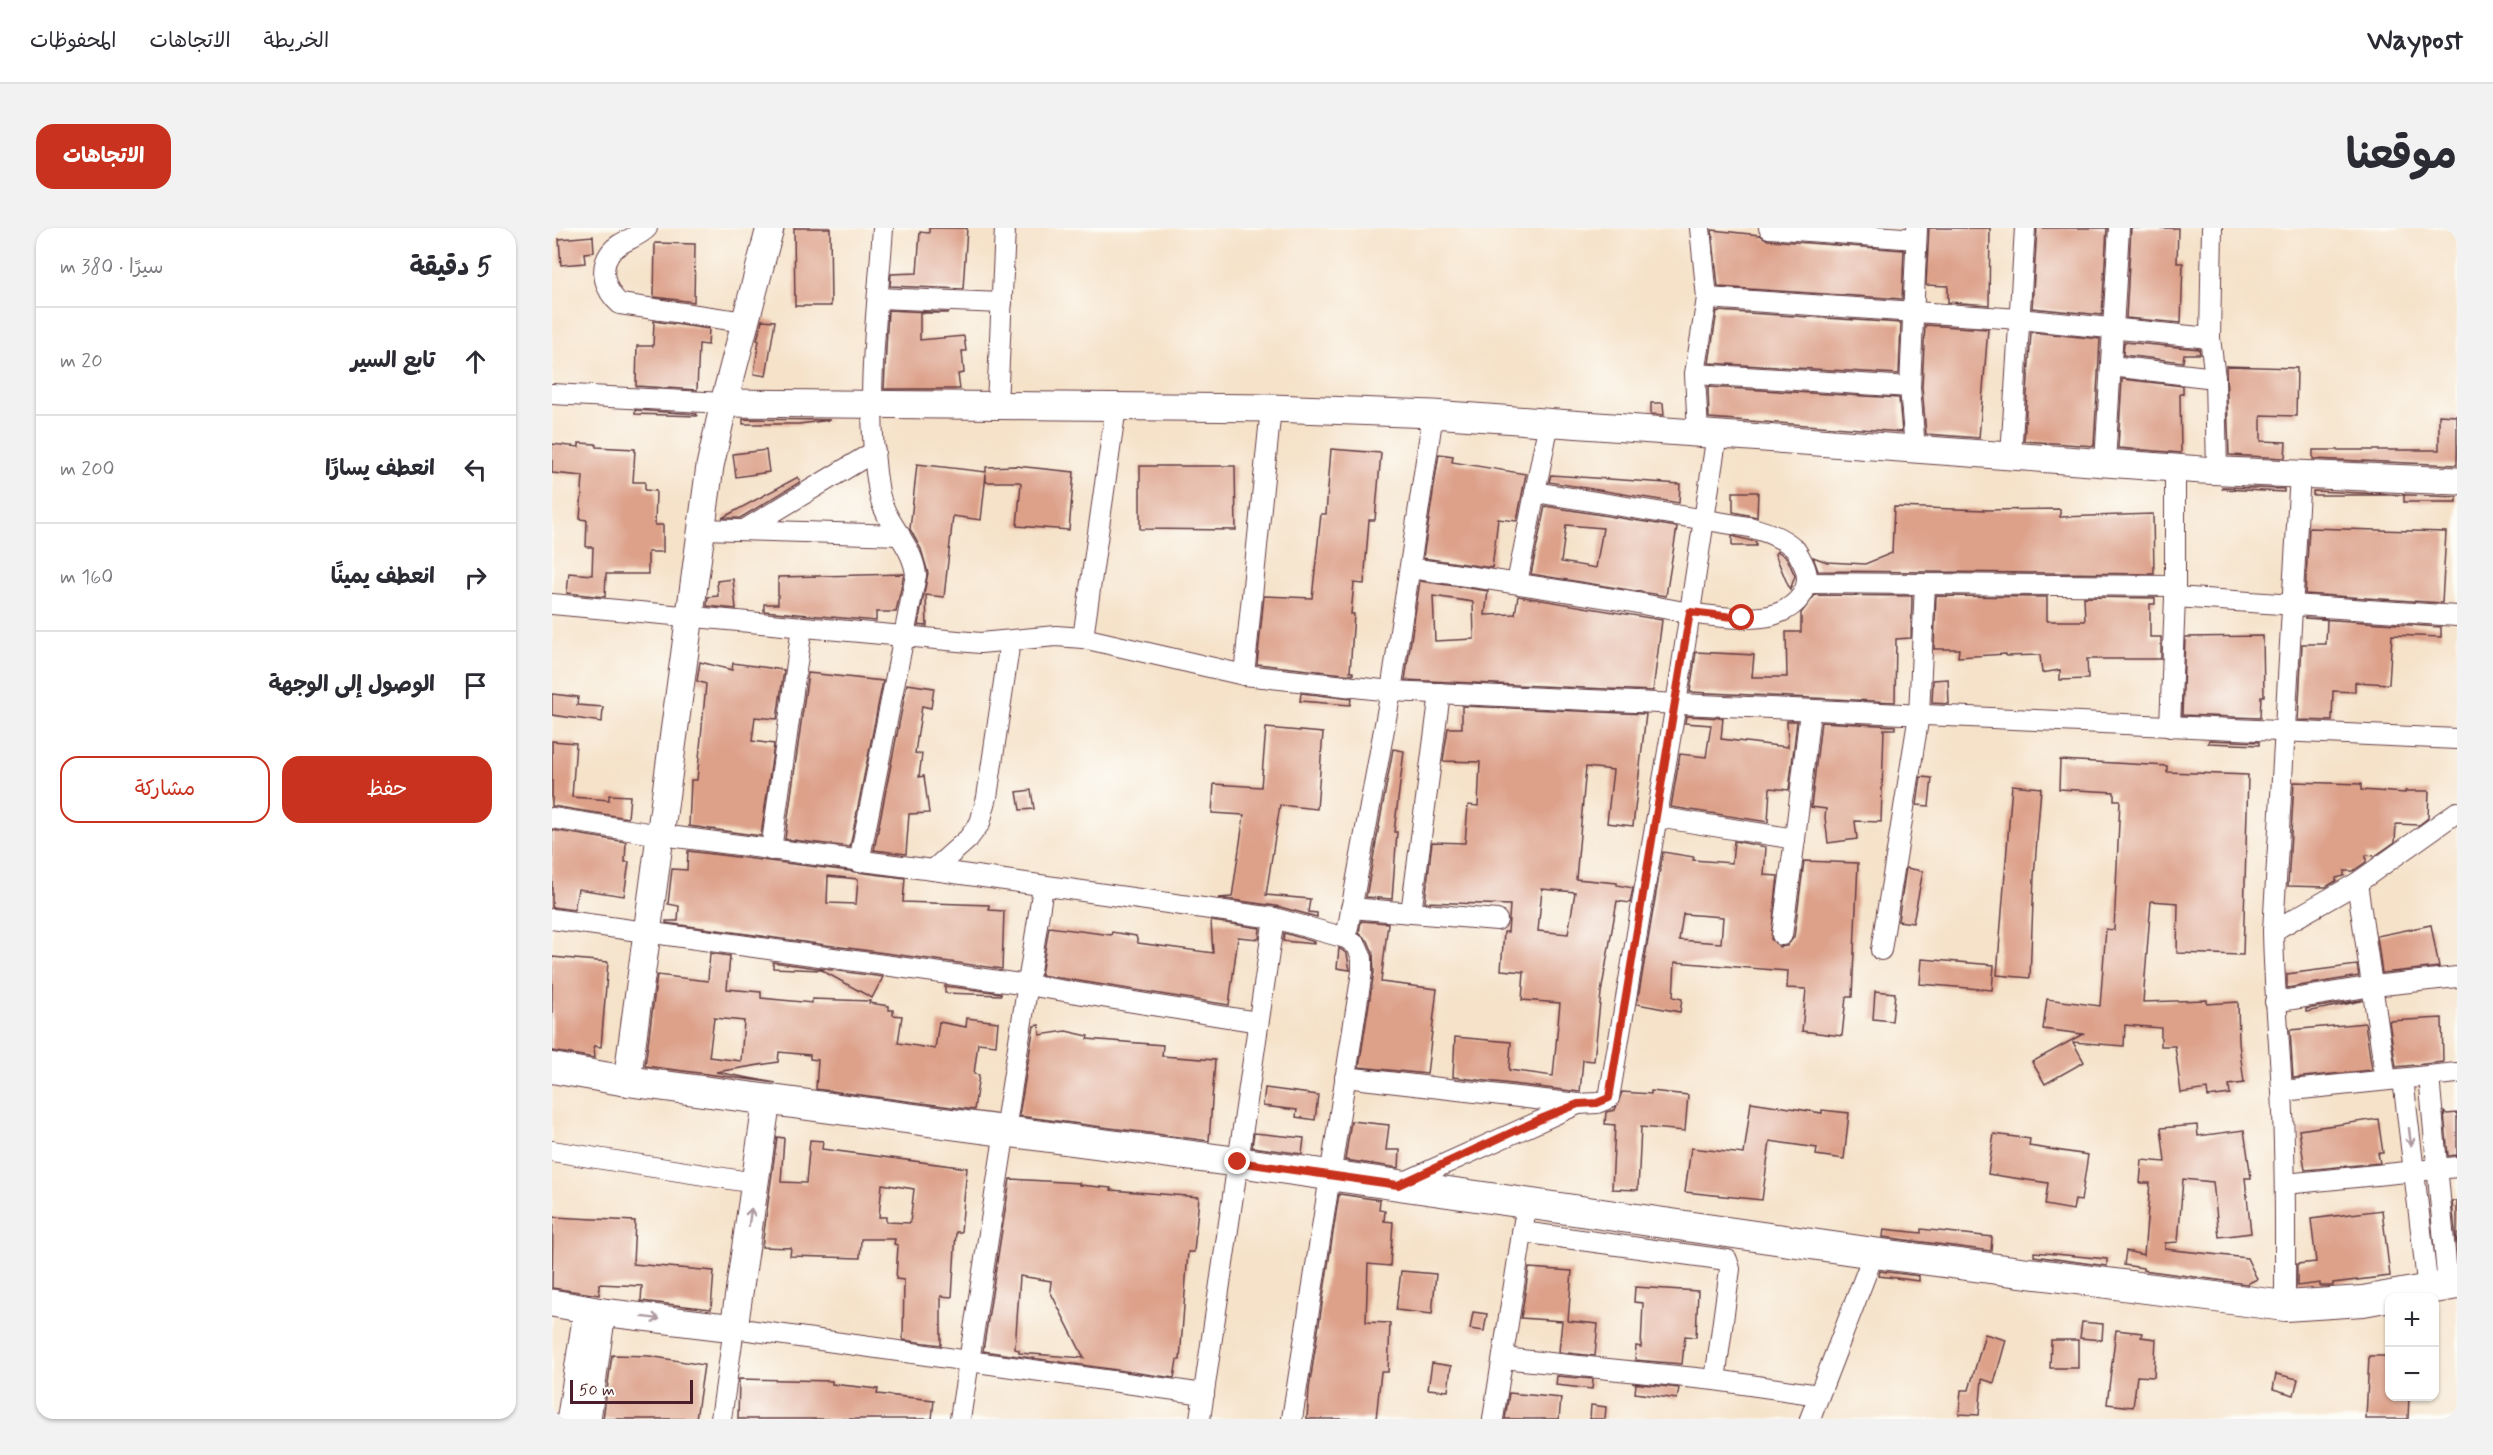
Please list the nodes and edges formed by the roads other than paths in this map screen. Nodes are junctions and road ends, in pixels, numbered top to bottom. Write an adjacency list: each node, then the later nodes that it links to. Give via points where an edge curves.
1 (648, 228): 16 (street, via 611,250 604,281 611,296 620,304)
2 (769, 228): 16 (street)
3 (883, 228): 11 (street)
4 (1005, 228): 13 (street)
5 (1700, 228): 12 (street)
6 (1769, 228): 10 (street)
7 (2025, 228): 15 (street)
8 (2119, 228): 17 (street)
9 (2212, 228): 18 (street)
10 (1917, 234): 14 (street)
11 (878, 298): 13 (street); 25 (street)
12 (1707, 298): 14 (street); 20 (street)
13 (1002, 303): 26 (street)
14 (1914, 311): 15 (street); 22 (street)
15 (2019, 319): 17 (street); 34 (street)
16 (745, 322): 24 (street)
17 (2112, 327): 18 (street); 19 (street)
18 (2210, 338): 21 (street)
19 (2111, 366): 21 (street); 35 (street)
20 (1695, 374): 22 (street); 31 (street)
21 (2216, 378): 37 (street)
22 (1910, 387): 32 (street)
23 (552, 394): 24 (street)
24 (724, 403): 25 (street); 42 (street)
25 (871, 404): 26 (street); 33 (street)
26 (997, 405): 27 (street)
27 (1116, 407): 28 (street); 57 (street)
28 (1271, 408): 29 (street); 59 (street)
29 (1433, 414): 30 (street); 45 (street)
30 (1550, 423): 31 (street); 40 (street)
31 (1707, 433): 32 (street); 41 (street)
32 (1915, 449): 34 (street)
33 (875, 451): 43 (street); 44 (street, via 879,495)
34 (2011, 456): 35 (street)
35 (2105, 463): 36 (street)
36 (2175, 468): 37 (street); 49 (street)
37 (2217, 471): 38 (street)
38 (2300, 474): 39 (street); 51 (street)
39 (2457, 481)
40 (1535, 492): 41 (street); 46 (street)
41 (1704, 520): 47 (street, via 1777,535 1796,549 1806,569); 52 (street)
42 (702, 529): 43 (street); 54 (street)
43 (744, 531): 44 (street)
44 (900, 535): 56 (street, via 915,561 916,576)
45 (1410, 568): 46 (street); 60 (street)
46 (1517, 583): 52 (street)
47 (1807, 583): 48 (street); 52 (street, via 1801,599 1781,613 1742,618)
48 (1925, 584): 49 (street); 64 (street)
49 (2175, 591): 51 (street); 65 (street)
50 (552, 604): 54 (street)
51 (2292, 605): 53 (street); 66 (street)
52 (1690, 612): 62 (street)
53 (2457, 616)
54 (690, 617): 55 (street); 71 (street)
55 (802, 627): 56 (street); 73 (street)
56 (903, 636): 58 (street, via 980,643); 74 (street)
57 (1083, 638): 58 (street, via 1056,636); 59 (street)
58 (1010, 641): 75 (street, via 980,823)
59 (1244, 675): 60 (street)
60 (1391, 691): 61 (street); 78 (street)
61 (1440, 693): 62 (street); 79 (street)
62 (1676, 704): 63 (street); 69 (street)
63 (1810, 711): 64 (street); 72 (street)
64 (1919, 716): 65 (street); 87 (street)
65 (2170, 727): 66 (street)
66 (2284, 732): 67 (street); 83 (street)
67 (2457, 739)
68 (2457, 812): 76 (street)
69 (1657, 817): 72 (street); 101 (street, via 1611,1094 1603,1101)
70 (552, 818): 71 (street)
71 (660, 835): 73 (street); 84 (street)
72 (1795, 839): 85 (street)
73 (771, 850): 74 (street)
74 (859, 862): 75 (street)
75 (933, 870): 77 (street)
76 (2357, 884): 83 (street); 90 (street)
77 (1043, 887): 80 (street); 89 (street)
78 (1351, 908): 79 (street); 86 (street)
79 (1411, 913): 82 (street)
80 (1274, 918): 86 (street); 92 (street)
81 (552, 919): 84 (street)
82 (1497, 920)
83 (2273, 932): 91 (street)
84 (647, 934): 89 (street); 98 (street)
85 (1782, 935)
86 (1346, 938): 96 (street, via 1357,946 1362,972)
87 (1881, 950)
88 (2457, 977): 90 (street)
89 (1028, 985): 92 (street); 102 (street)
90 (2373, 986): 91 (street); 97 (street)
91 (2275, 1002): 99 (street)
92 (1258, 1023): 104 (street)
93 (552, 1068): 98 (main road)
94 (2457, 1073): 95 (street)
95 (2429, 1076): 97 (street); 105 (street)
96 (1345, 1077): 101 (street); 107 (street)
97 (2395, 1079): 99 (street); 106 (street, one-way to 106)
98 (627, 1081): 100 (main road)
99 (2282, 1091): 109 (street)
100 (767, 1099): 102 (main road); 108 (street)
101 (1578, 1104): 110 (street)
102 (1004, 1130): 104 (main road); 120 (street)
103 (552, 1151): 108 (street)
104 (1238, 1162): 107 (main road); 122 (street)
105 (2447, 1168): 106 (street); 114 (street)
106 (2414, 1172): 109 (street); 114 (street)
107 (1330, 1175): 110 (main road); 129 (street)
108 (755, 1183): 118 (street, one-way to 108)
109 (2285, 1184): 116 (street)
110 (1398, 1185): 111 (main road)
111 (1527, 1203): 112 (street); 113 (main road)
112 (1522, 1232): 119 (street); 121 (street, via 1727,1260 1730,1269)
113 (1874, 1253): 116 (main road); 123 (street)
114 (2444, 1287): 116 (main road, via 2363,1301)
115 (552, 1303): 117 (street)
116 (2285, 1306)
117 (593, 1310): 118 (street, one-way to 118); 124 (street); 125 (street)
118 (734, 1328): 120 (street); 126 (street)
119 (1503, 1358): 121 (street); 130 (street)
120 (969, 1361): 122 (street); 127 (street)
121 (1715, 1380): 123 (street)
122 (1204, 1394): 128 (street)
123 (1819, 1395): 131 (street)
124 (567, 1419)
125 (587, 1419)
126 (722, 1419)
127 (960, 1419)
128 (1200, 1419)
129 (1293, 1419)
130 (1493, 1419)
131 (1810, 1419)

